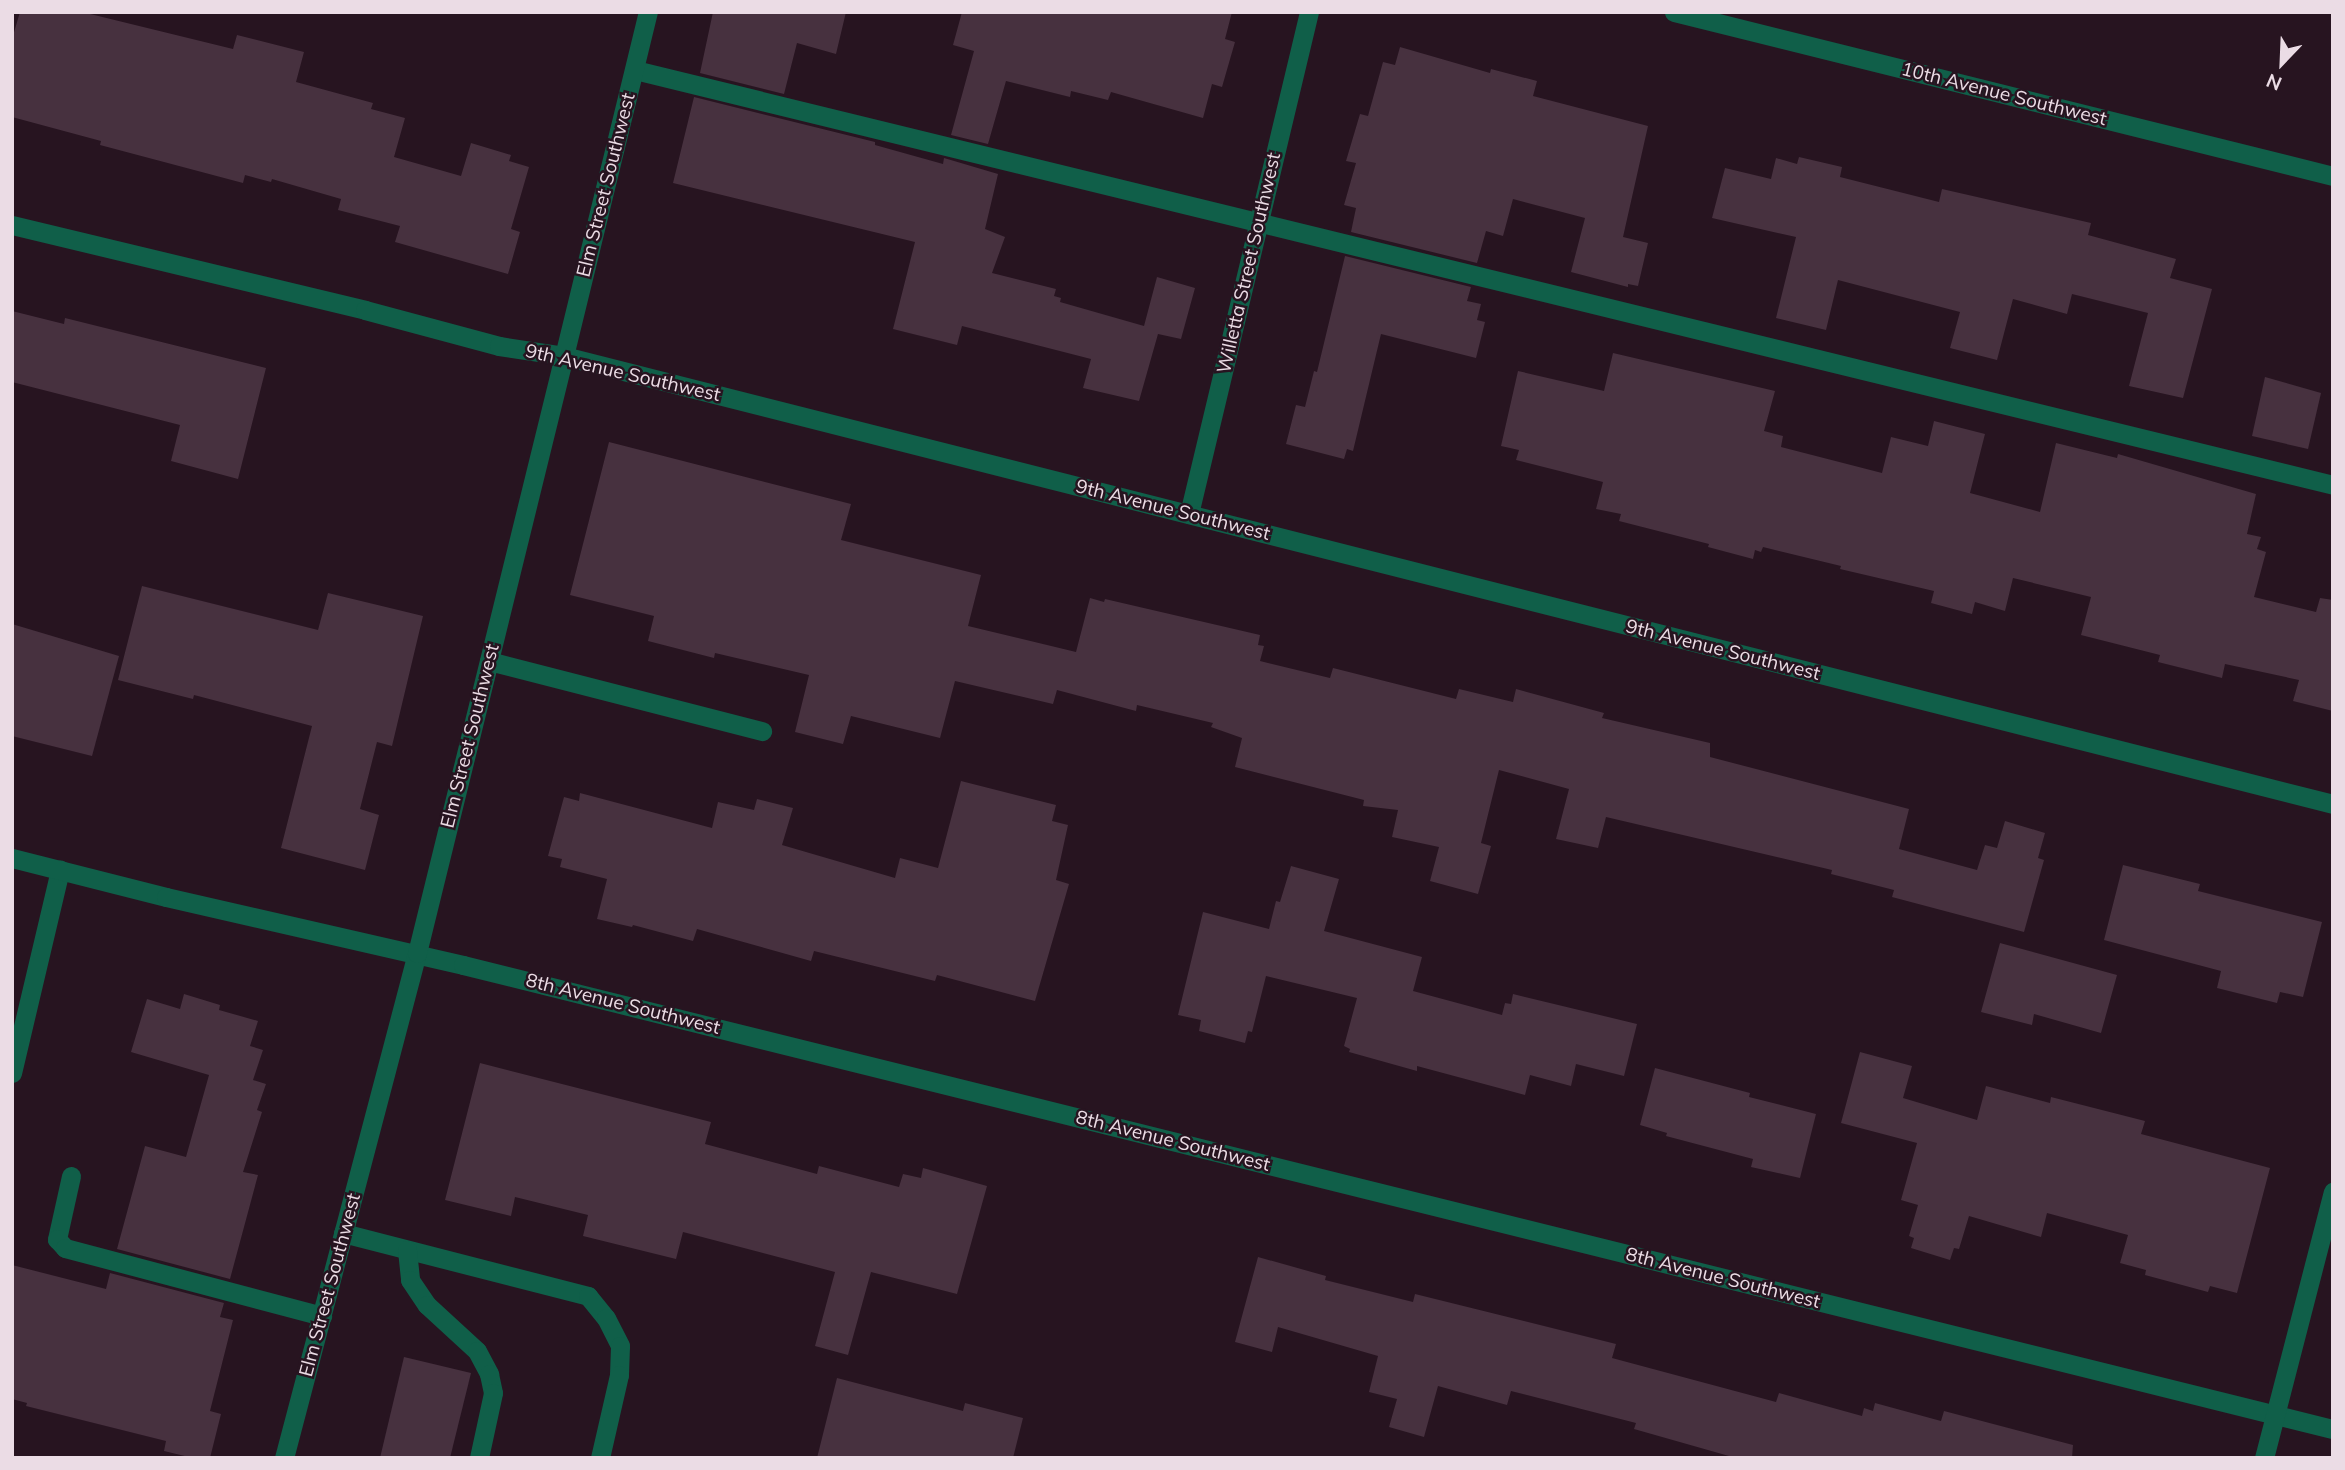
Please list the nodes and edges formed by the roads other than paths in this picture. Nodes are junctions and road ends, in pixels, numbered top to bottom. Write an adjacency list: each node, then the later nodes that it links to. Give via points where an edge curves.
1 (648, 12): 4 (street, Elm Street Southwest)
2 (1309, 12): 6 (street, Willetta Street Southwest)
3 (1674, 12): 5 (street, 10th Avenue Southwest)
4 (635, 70): 6 (street); 8 (street, Elm Street Southwest)
5 (2333, 176)
6 (1258, 222): 9 (street); 10 (street, Willetta Street Southwest)
7 (12, 225): 8 (street, 9th Avenue Southwest, via 499,346)
8 (564, 356): 10 (street, 9th Avenue Southwest); 11 (street, Elm Street Southwest)
9 (2333, 485)
10 (1189, 514): 13 (street, 9th Avenue Southwest)
11 (489, 661): 12 (street); 16 (street, Elm Street Southwest)
12 (762, 731)
13 (2333, 804)
14 (12, 858): 15 (street, 8th Avenue Southwest)
15 (60, 870): 16 (street, 8th Avenue Southwest); 17 (street)
16 (417, 953): 20 (street, Elm Street Southwest); 23 (street, 8th Avenue Southwest)
17 (12, 1073)
18 (71, 1176): 22 (street, via 57,1239 65,1248)
19 (2333, 1192): 23 (street)
20 (343, 1234): 21 (street); 22 (street, Elm Street Southwest)
21 (407, 1250): 26 (street, via 410,1280 427,1305 477,1351 489,1374 493,1394); 27 (street, via 588,1296 620,1346 619,1375)
22 (322, 1316): 25 (street, Elm Street Southwest)
23 (2274, 1415): 24 (street, 8th Avenue Southwest); 28 (street)
24 (2333, 1429)
25 (284, 1458)
26 (479, 1458)
27 (600, 1458)
28 (2264, 1458)

